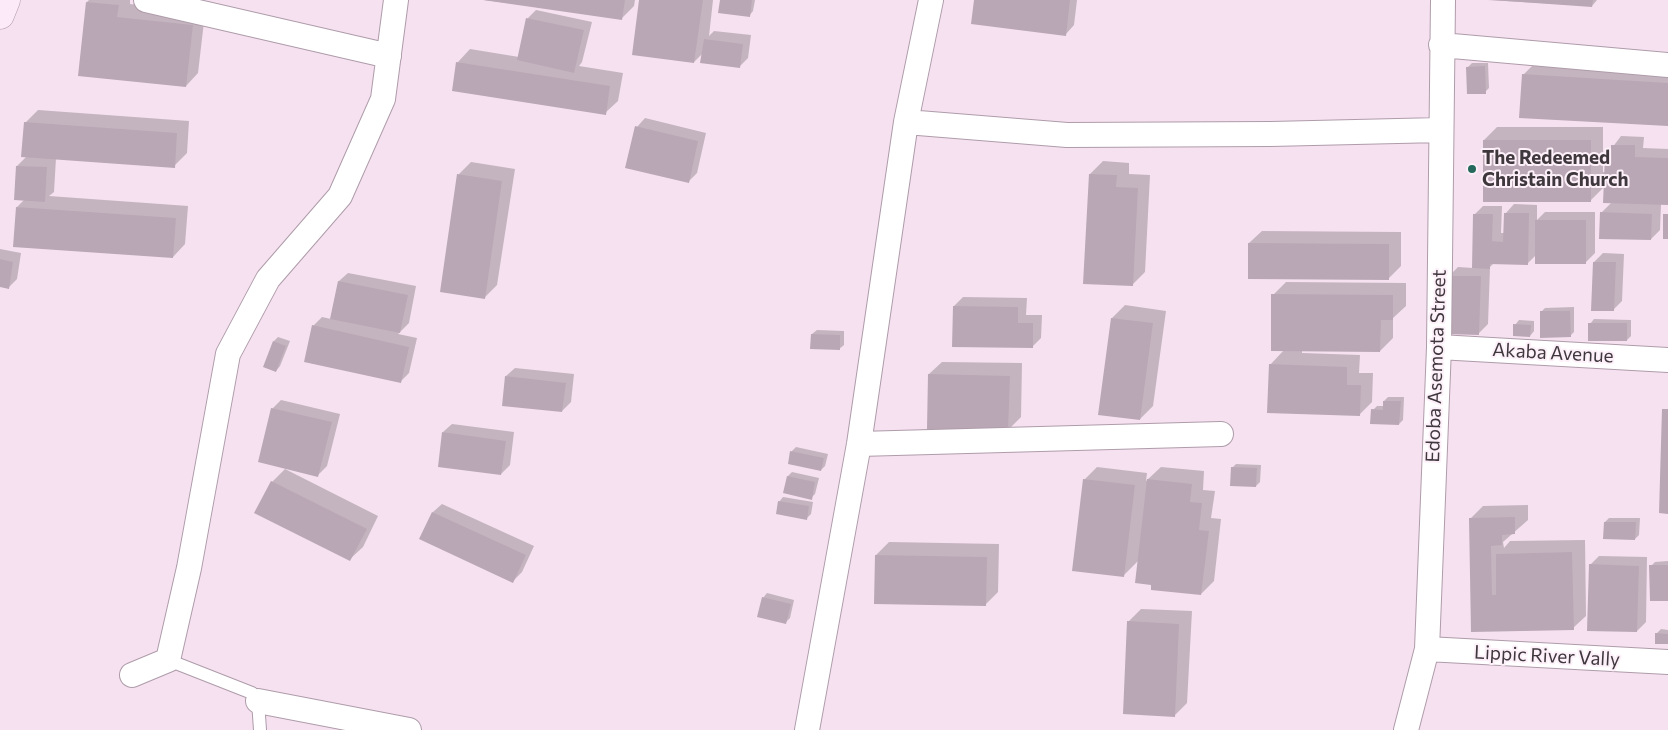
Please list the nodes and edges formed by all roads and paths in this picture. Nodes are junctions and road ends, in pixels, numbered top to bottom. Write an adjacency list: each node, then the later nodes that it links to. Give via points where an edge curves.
1 (6, 0): 6 (main road)
2 (146, 0): 8 (street)
3 (396, 0): 8 (street)
4 (932, 0): 10 (street)
5 (1442, 0): 7 (street, Edoba Asemota Street)
6 (0, 14)
7 (1441, 45): 9 (street); 11 (street, Edoba Asemota Street)
8 (389, 56): 17 (street, via 383,99 340,196 268,279 228,354 189,568)
9 (1668, 65)
10 (906, 122): 11 (street, via 1067,135); 15 (street)
11 (1440, 130): 12 (street, Edoba Asemota Street)
12 (1438, 347): 13 (street, Akaba Avenue); 16 (street, Edoba Asemota Street)
13 (1668, 360)
14 (1221, 434): 15 (street)
15 (859, 444): 23 (street)
16 (1426, 649): 18 (street, Lippic River Vally); 24 (street, Edoba Asemota Street)
17 (168, 660): 19 (street); 20 (lane, via 252,693)
18 (1668, 662)
19 (132, 675)
20 (258, 701): 21 (lane); 22 (street)
21 (260, 730)
22 (409, 730)
23 (807, 730)
24 (1406, 730)

